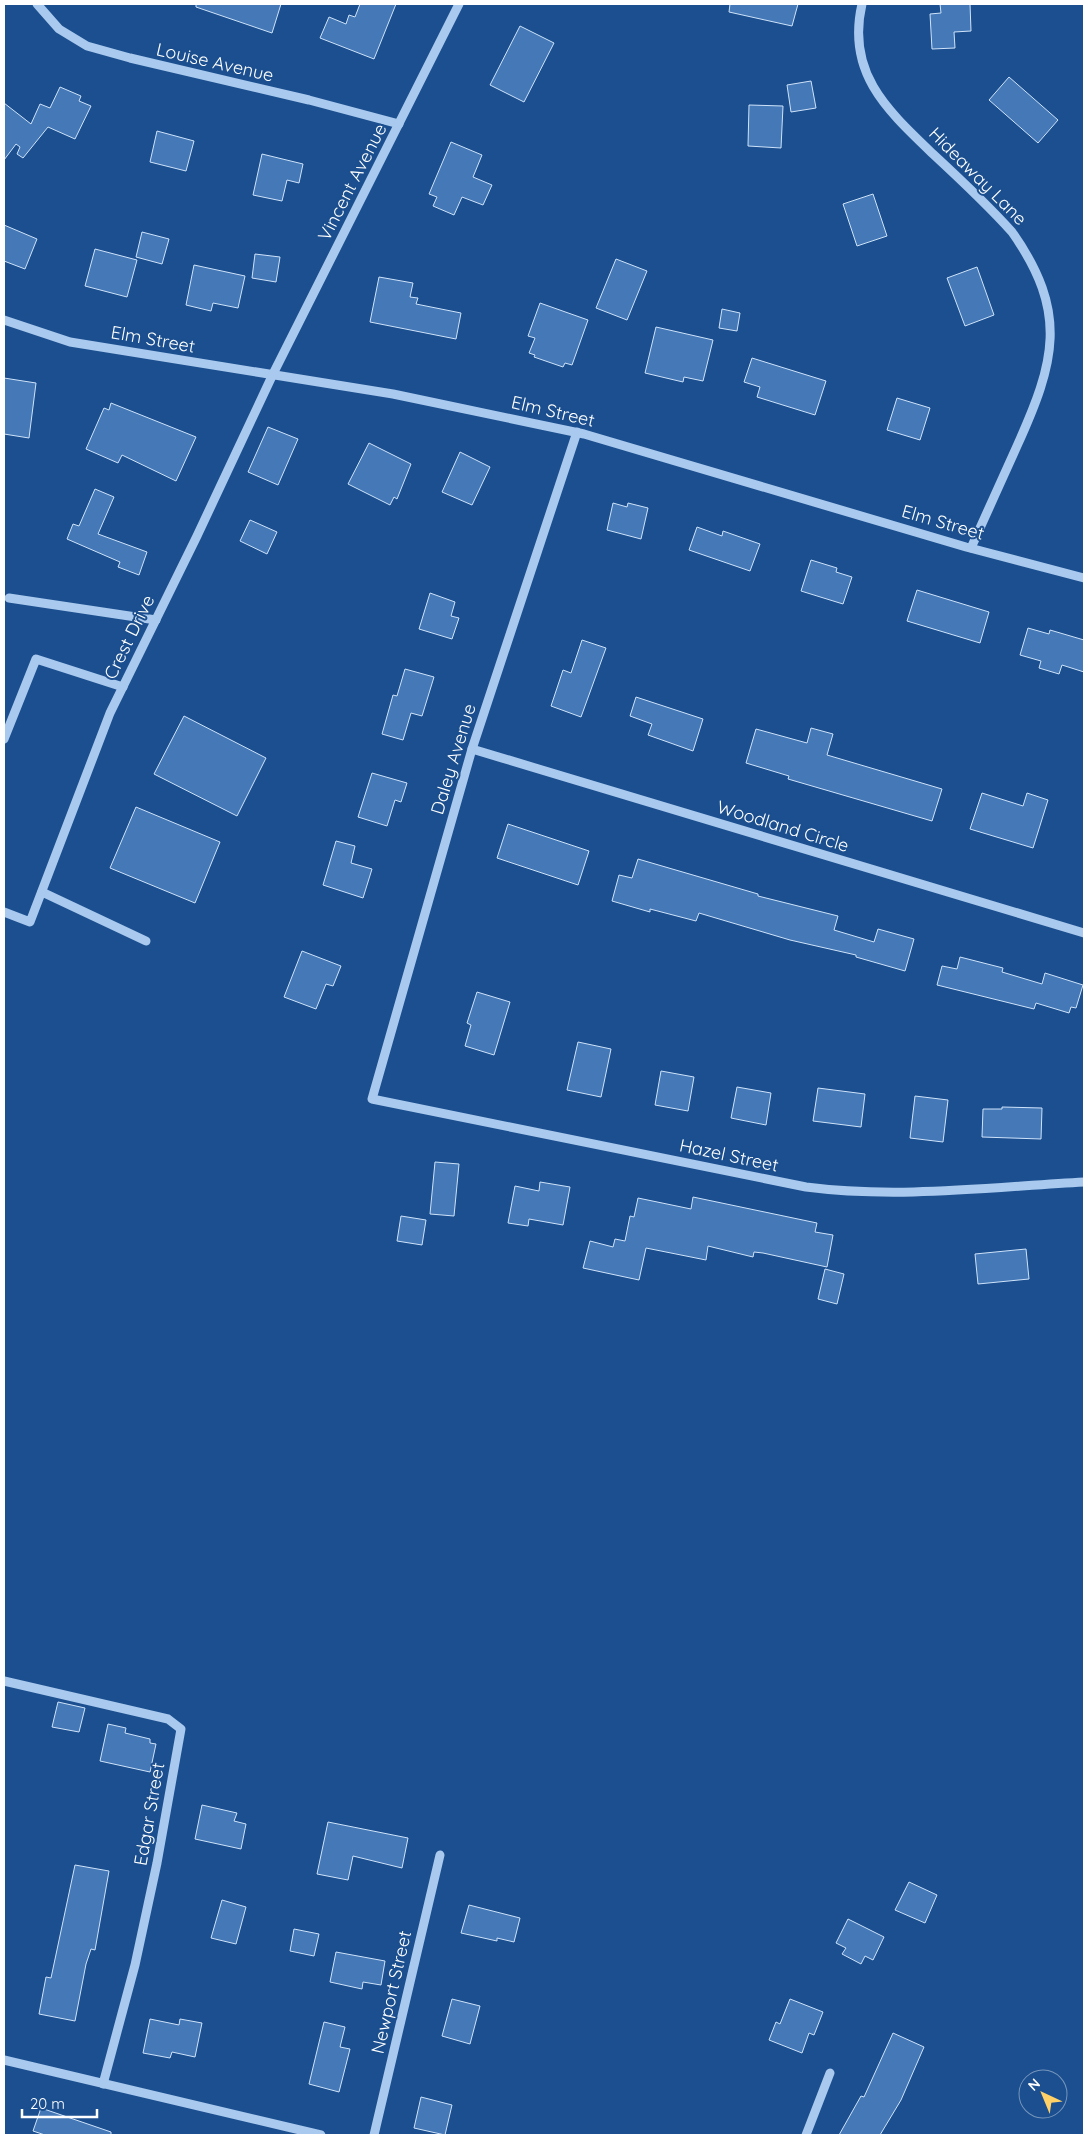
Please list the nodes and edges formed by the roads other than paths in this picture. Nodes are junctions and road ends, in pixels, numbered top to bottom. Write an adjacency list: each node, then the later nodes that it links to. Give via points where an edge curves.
1 (37, 4): 4 (street, Louise Avenue, via 59,29 87,46)
2 (459, 4): 4 (street, Vincent Avenue)
3 (862, 4): 8 (street, Hideaway Lane, via 859,46 862,64 876,94 898,120 1012,232 1027,252 1037,274 1051,325 1050,353 1039,396)
4 (399, 124): 6 (street, Vincent Avenue)
5 (4, 320): 6 (street, Elm Street, via 70,342)
6 (272, 374): 7 (street, Elm Street, via 393,394); 11 (street, Crest Drive)
7 (577, 432): 8 (street, Elm Street); 14 (street, Daley Avenue)
8 (971, 548): 9 (street, Elm Street)
9 (1084, 578)
10 (9, 598): 11 (street)
11 (156, 620): 12 (street, Crest Drive)
12 (123, 687): 13 (street, via 36,659); 15 (street, Crest Drive, via 110,713)
13 (4, 739)
14 (472, 749): 17 (street, Woodland Circle); 19 (street, Daley Avenue)
15 (42, 892): 16 (street, Crest Drive, via 30,922); 18 (street)
16 (4, 912)
17 (1084, 933)
18 (146, 941)
19 (372, 1099): 20 (street, Hazel Street, via 848,1193)
20 (1084, 1182)
21 (4, 1681): 25 (street, Edgar Street, via 168,1719 181,1729 135,1965)
22 (440, 1855): 27 (street, Newport Street)
23 (4, 2060): 25 (street)
24 (830, 2073): 28 (street)
25 (103, 2084): 26 (street)
26 (321, 2135)
27 (374, 2135)
28 (806, 2135)

